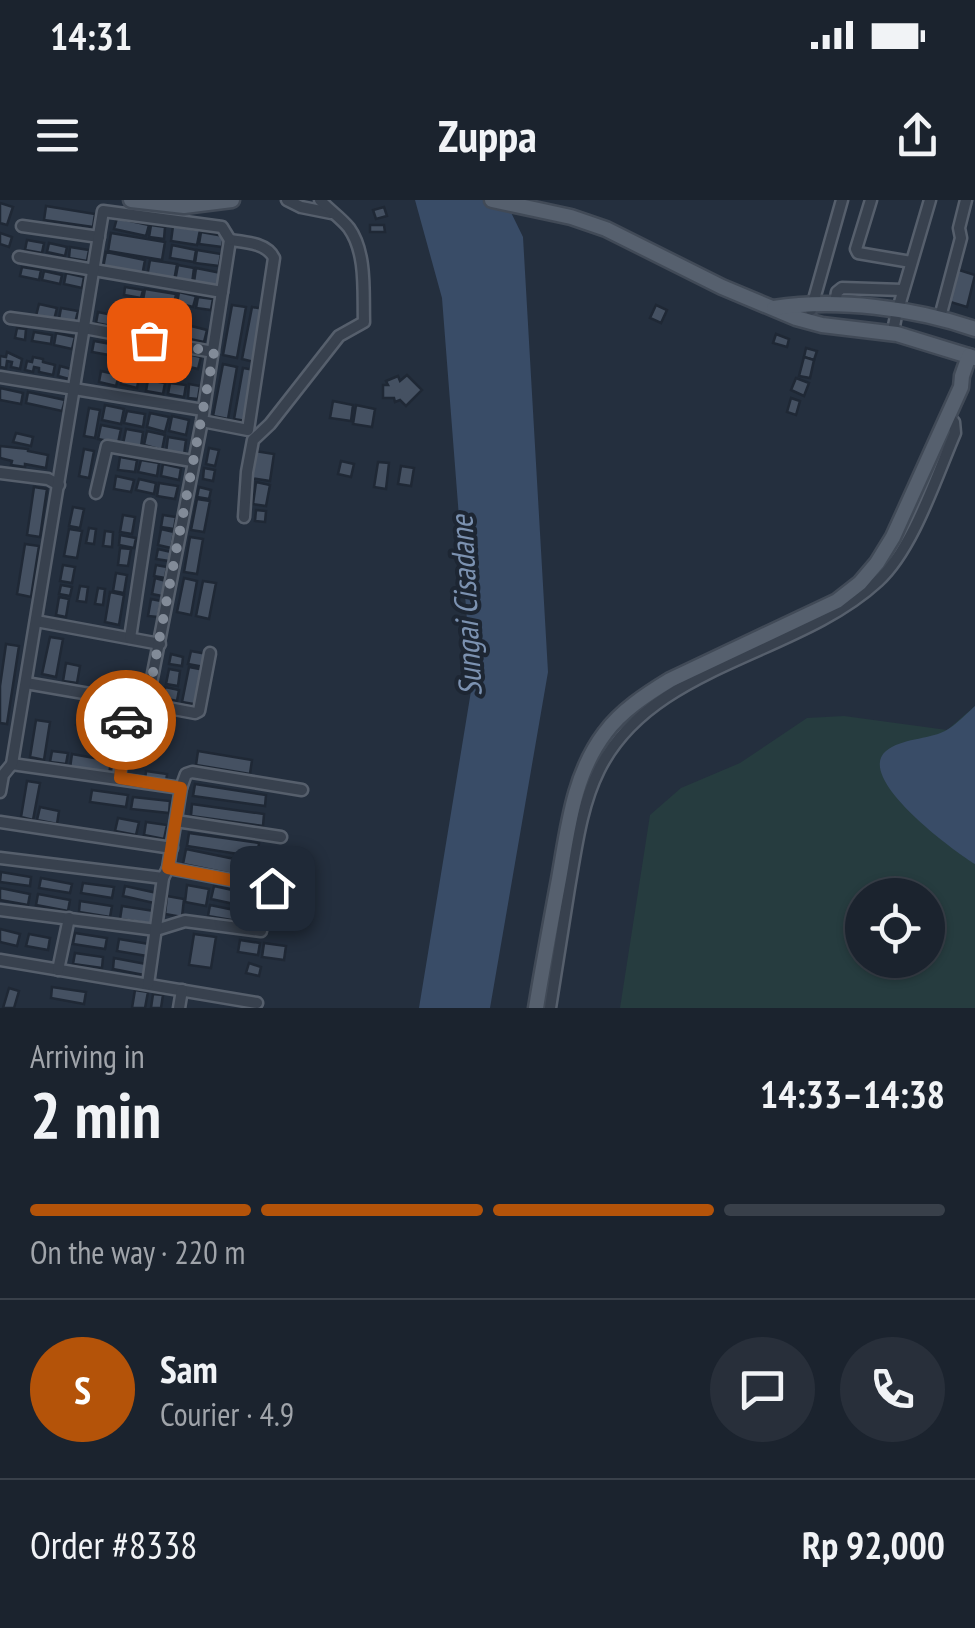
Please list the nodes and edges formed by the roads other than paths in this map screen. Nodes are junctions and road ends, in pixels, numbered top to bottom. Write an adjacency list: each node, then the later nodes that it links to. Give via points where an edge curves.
1 (131, 200): 10 (main road)
2 (232, 200): 10 (main road)
3 (287, 200): 11 (street)
4 (320, 200): 11 (street)
5 (492, 200): 22 (main road, via 606,229)
6 (842, 200): 20 (street)
7 (870, 200): 16 (street, via 856,249)
8 (930, 200): 16 (street)
9 (966, 200): 24 (street)
10 (205, 202)
11 (332, 214): 43 (street, via 348,228 358,251 364,322 339,336 253,440)
12 (22, 226): 13 (street)
13 (98, 236): 14 (street, via 107,210 222,227); 17 (street)
14 (230, 240): 19 (street); 36 (street, via 270,250 274,258 248,430)
15 (18, 258): 17 (street)
16 (911, 262): 18 (street)
17 (93, 270): 19 (street); 27 (street)
18 (902, 290): 21 (street, via 842,288); 23 (street)
19 (222, 292): 30 (street)
20 (812, 303): 21 (main road); 22 (main road); 26 (street)
21 (835, 303): 23 (main road)
22 (773, 308): 26 (main road)
23 (899, 311): 24 (main road); 29 (street)
24 (940, 317): 28 (main road)
25 (10, 318): 27 (street)
26 (809, 321): 29 (main road)
27 (84, 328): 30 (street); 35 (street)
28 (975, 329)
29 (897, 334): 31 (main road)
30 (214, 352): 36 (street)
31 (972, 357): 34 (main road)
32 (975, 373): 34 (main road)
33 (0, 377): 35 (street)
34 (960, 387): 37 (main road)
35 (74, 390): 36 (street); 40 (street)
36 (202, 416): 38 (street)
37 (948, 416): 75 (main road, via 893,537 860,583 837,601 670,680 607,730 571,811); 76 (street, via 955,433 913,530 882,578 826,620 682,687 620,738 599,769 578,834)
38 (192, 461): 41 (street, via 106,446); 46 (street)
39 (0, 473): 40 (street)
40 (59, 485): 44 (street)
41 (96, 493)
42 (150, 505): 45 (street)
43 (244, 518)
44 (36, 621): 45 (street); 48 (street)
45 (130, 638): 46 (street)
46 (160, 644): 50 (street)
47 (210, 652): 50 (street, via 199,711)
48 (26, 683): 49 (street); 51 (street)
49 (128, 700): 50 (street); 53 (street)
50 (147, 704)
51 (12, 764): 52 (street); 53 (street)
52 (1, 775): 56 (street)
53 (120, 778): 54 (street)
54 (181, 788): 55 (street, via 192,772); 57 (street)
55 (302, 790)
56 (0, 792)
57 (176, 820): 59 (street); 60 (street)
58 (0, 822): 60 (street)
59 (281, 837)
60 (172, 848): 62 (street)
61 (0, 858): 62 (street)
62 (166, 873): 63 (street); 66 (street)
63 (272, 888)
64 (0, 910): 65 (street)
65 (69, 918): 66 (street); 69 (street)
66 (156, 930): 67 (street, via 185,921); 70 (street)
67 (261, 931)
68 (0, 960): 69 (street)
69 (58, 970): 70 (street)
70 (148, 984): 71 (street)
71 (182, 990): 72 (street); 74 (street)
72 (226, 1002): 73 (street)
73 (257, 1003)
74 (180, 1008)
75 (536, 1008)
76 (550, 1008)

